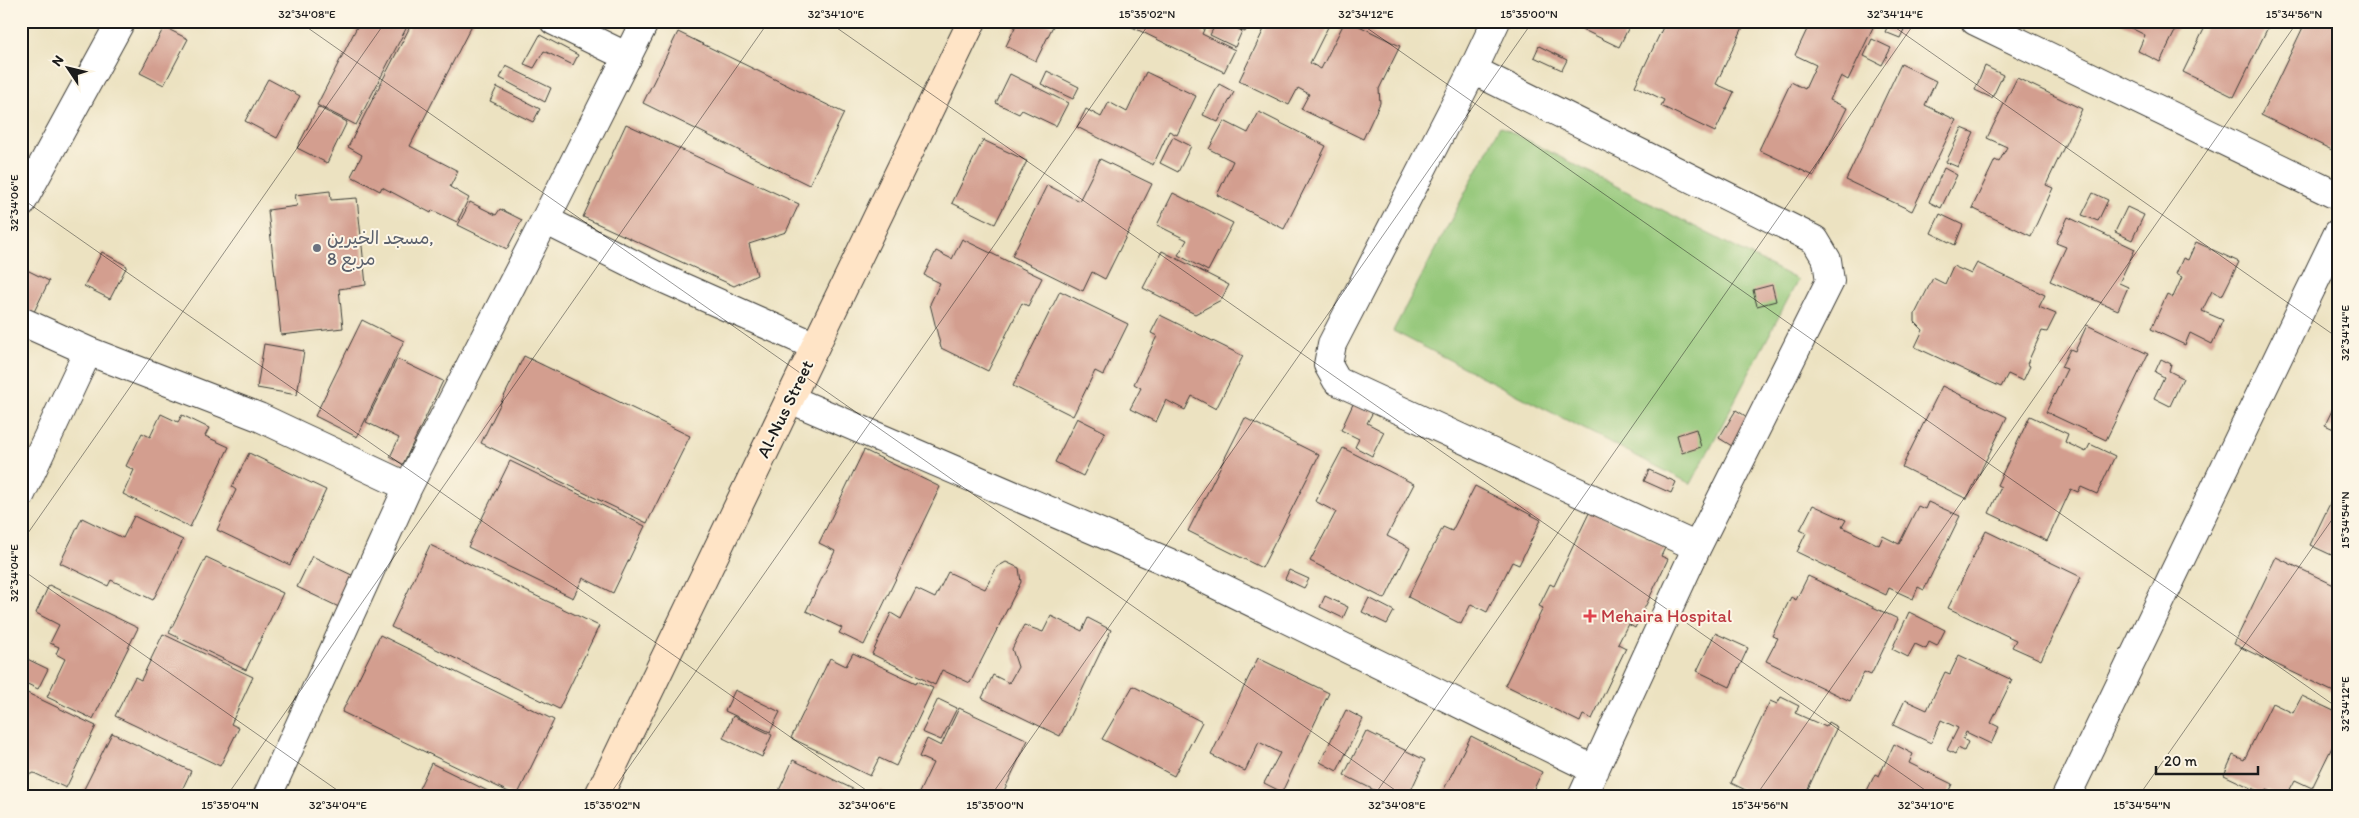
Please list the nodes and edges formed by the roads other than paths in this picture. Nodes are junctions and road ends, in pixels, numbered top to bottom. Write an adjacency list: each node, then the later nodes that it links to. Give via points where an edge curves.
1 (121, 21): 10 (street)
2 (554, 21): 7 (street)
3 (645, 21): 7 (street)
4 (972, 21): 14 (street, Al-Nus Street)
5 (1496, 21): 8 (street)
6 (1975, 21): 9 (street)
7 (628, 57): 11 (street)
8 (1473, 70): 19 (street, via 1815,240 1827,260 1830,281); 19 (street, via 1332,344 1328,365 1336,382)
9 (2338, 196)
10 (21, 204)
11 (546, 220): 14 (street, via 653,274); 17 (street)
12 (2338, 233): 24 (street)
13 (21, 321): 15 (street)
14 (815, 346): 16 (street, Al-Nus Street)
15 (88, 351): 17 (street, via 259,417); 18 (street)
16 (790, 399): 20 (street, via 1182,568); 22 (street, Al-Nus Street)
17 (408, 486): 21 (street)
18 (21, 494)
19 (1697, 547): 20 (street)
20 (1595, 770): 23 (street)
21 (267, 797)
22 (598, 797)
23 (1582, 797)
24 (2066, 797)

